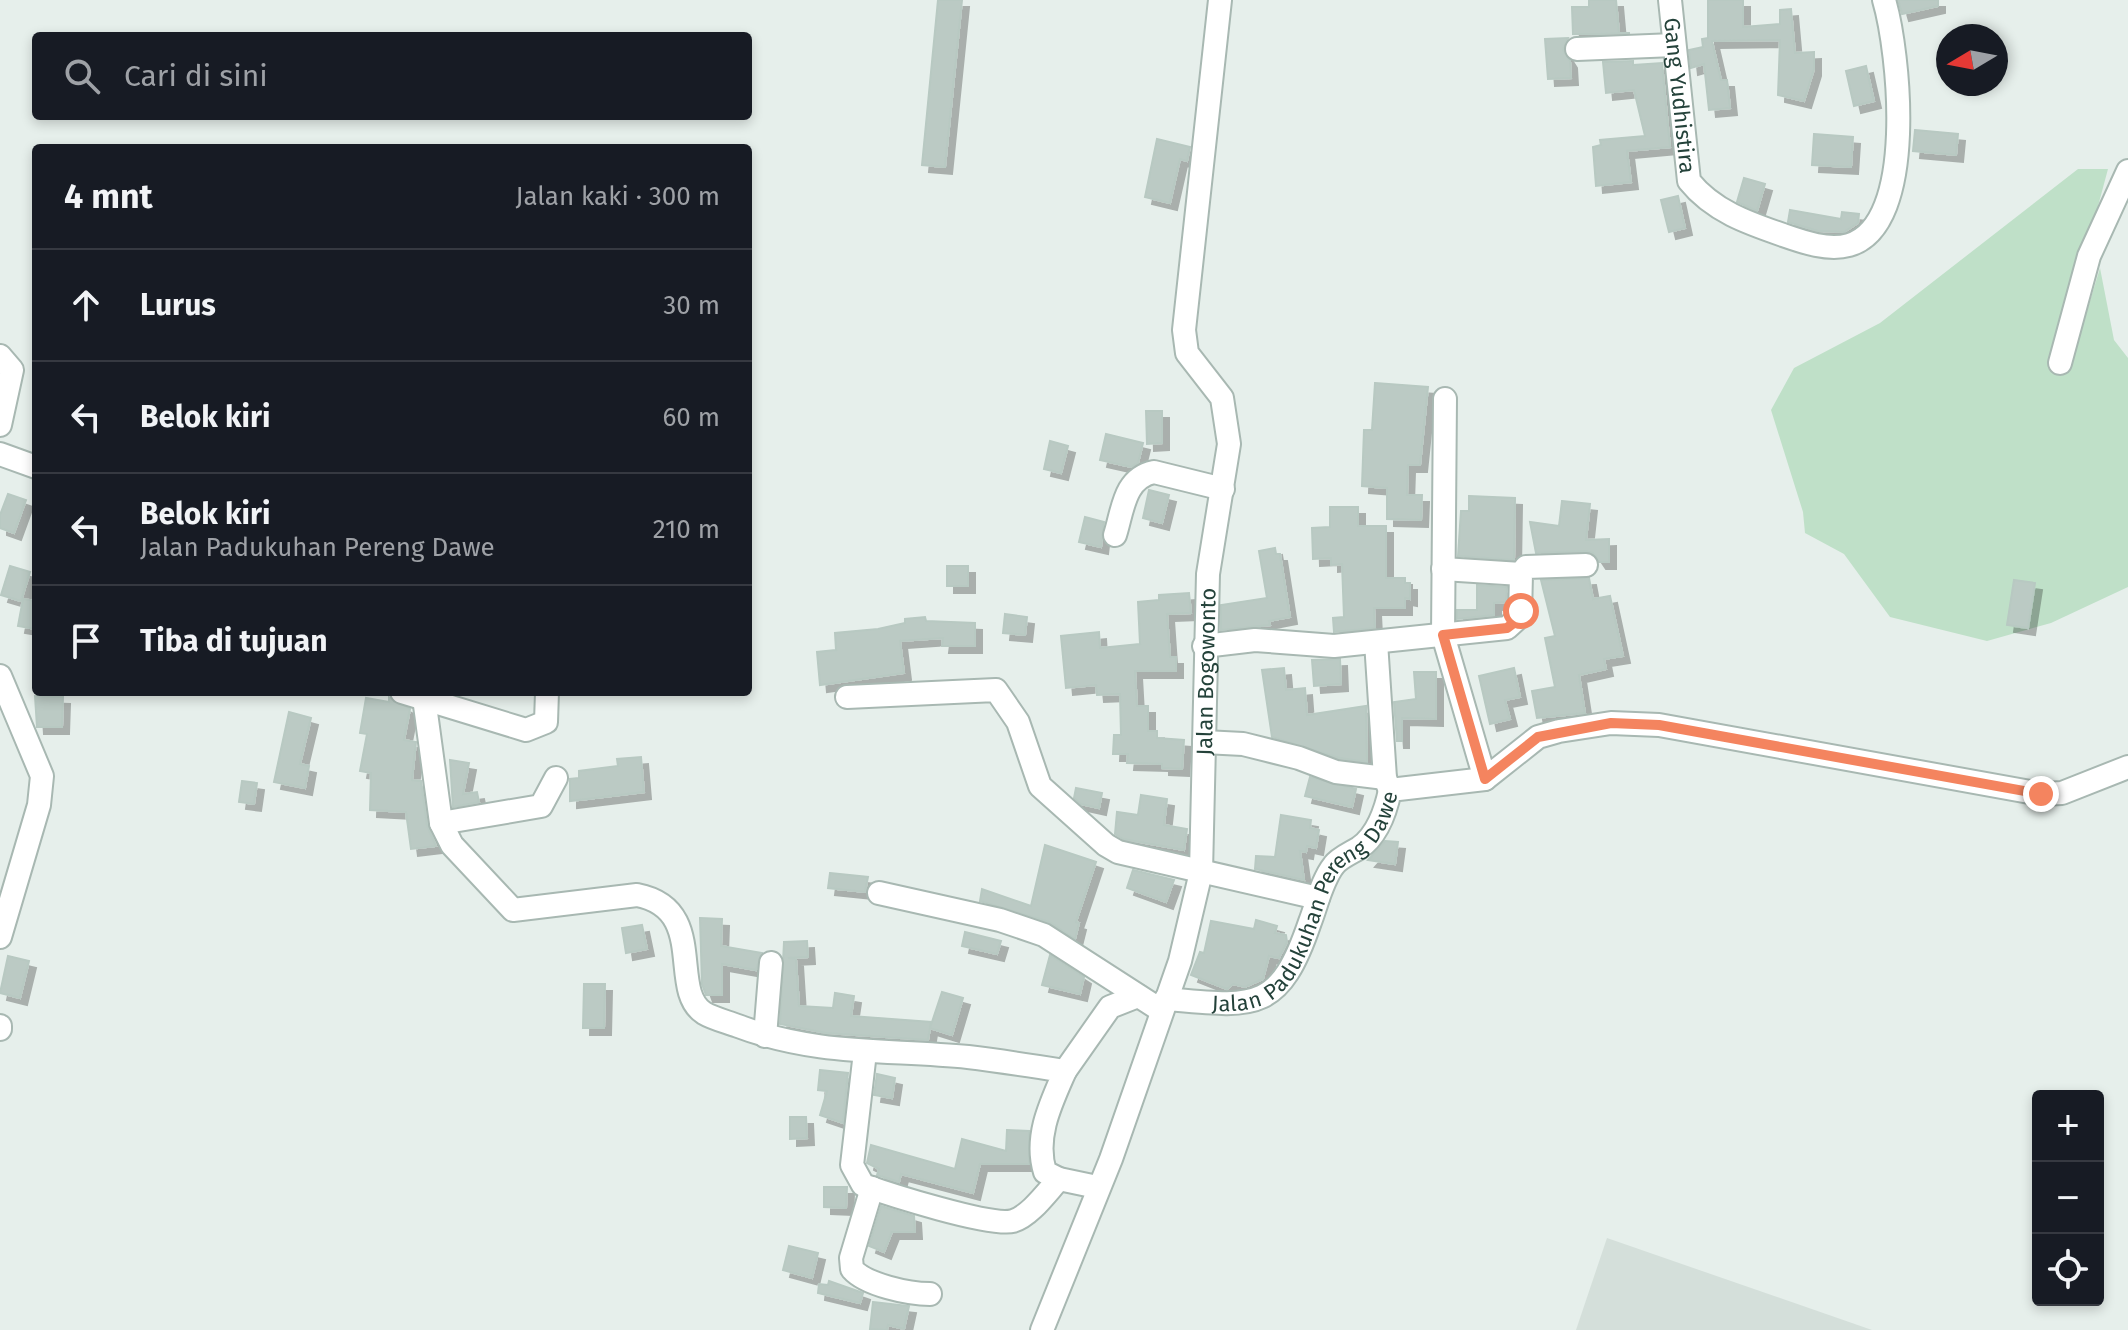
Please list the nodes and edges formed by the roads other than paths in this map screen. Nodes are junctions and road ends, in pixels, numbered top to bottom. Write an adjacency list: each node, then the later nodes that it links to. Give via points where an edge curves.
1 (1220, 0): 13 (street, Jalan Bogowonto, via 1184,330 1187,353 1226,411 1229,444)
2 (1670, 0): 4 (street, Gang Yudhistira)
3 (1884, 0): 4 (street, Gang Yudhistira, via 1899,98 1888,199 1879,221 1849,245 1806,243 1738,220 1696,190 1689,181)
4 (1674, 45): 5 (street)
5 (1577, 49)
6 (2128, 171): 8 (street, via 2089,256)
7 (0, 356): 10 (street, via 12,370)
8 (2060, 363)
9 (1445, 399): 16 (street)
10 (0, 425)
11 (0, 454): 12 (street)
12 (32, 466)
13 (1223, 489): 14 (street, via 1147,474 1131,485); 20 (street, Jalan Bogowonto, via 1208,574)
14 (1115, 535)
15 (1586, 565): 17 (street, via 1531,565)
16 (1443, 569): 17 (street); 18 (street)
17 (1521, 574): 18 (street, via 1516,622 1507,628)
18 (1443, 635): 19 (street); 29 (street)
19 (1376, 642): 20 (street, via 1334,646 1255,640); 30 (street)
20 (1204, 646): 26 (street, Jalan Bogowonto)
21 (0, 676): 35 (street, via 42,776 39,805)
22 (413, 696): 31 (street)
23 (416, 696): 24 (street, via 526,730 546,722)
24 (547, 696)
25 (847, 697): 32 (street, via 996,690 1018,722 1040,786 1118,852)
26 (1204, 742): 30 (street, via 1243,744); 32 (street, Jalan Bogowonto)
27 (2128, 767): 29 (street, via 2062,793 2041,794 1674,728 1611,723 1538,737)
28 (556, 778): 31 (street, via 541,806)
29 (1485, 779): 30 (street, Jalan Padukuhan Pereng Dawe)
30 (1387, 784): 34 (street, Jalan Padukuhan Pereng Dawe, via 1377,828 1364,845 1334,863)
31 (441, 823): 39 (street, via 452,845 513,910 649,897 668,911 684,938 694,1002 704,1013)
32 (1201, 872): 34 (street); 38 (street, Jalan Bogowonto, via 1190,931)
33 (879, 893): 37 (street, via 1044,935)
34 (1318, 898): 38 (street, Jalan Padukuhan Pereng Dawe, via 1295,965 1262,999)
35 (0, 937)
36 (771, 963): 39 (street)
37 (1138, 996): 38 (street); 41 (street, via 1110,1007)
38 (1164, 1005): 43 (street, Jalan Bogowonto)
39 (765, 1036): 40 (street, via 803,1047)
40 (865, 1052): 41 (street, via 968,1057); 44 (street, via 852,1165 859,1181)
41 (1065, 1071): 42 (street, via 1040,1147 1045,1172)
42 (1059, 1179): 43 (street); 44 (street, via 1012,1221 982,1219)
43 (1097, 1187): 46 (street, Jalan Bogowonto)
44 (872, 1188): 45 (street, via 852,1269 883,1284)
45 (930, 1294)
46 (1042, 1330)

